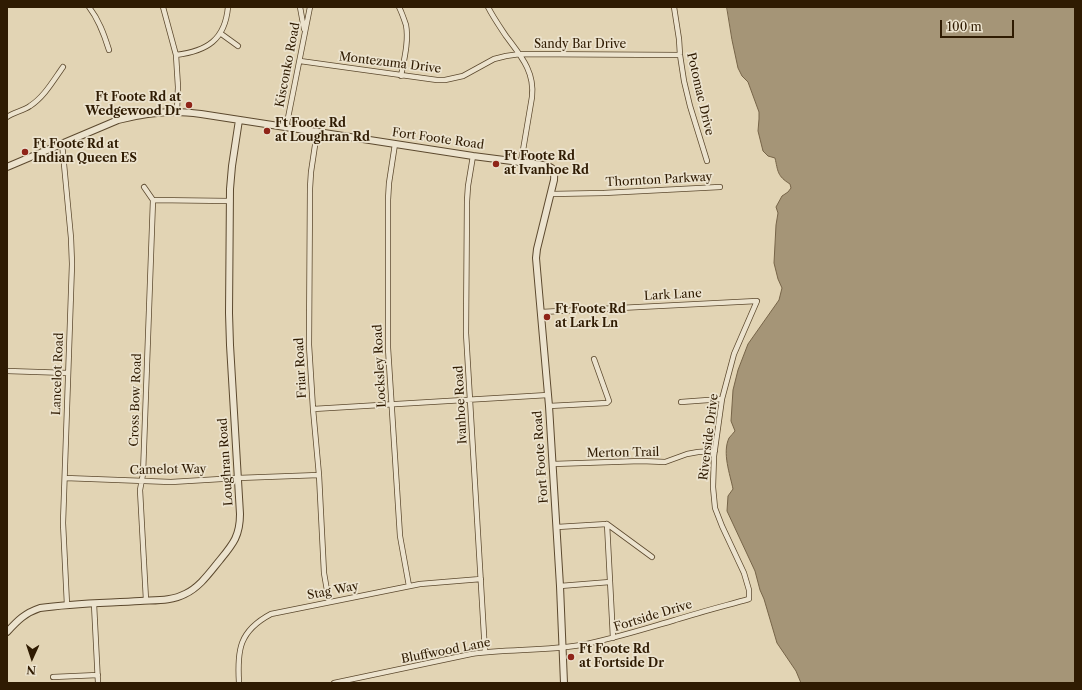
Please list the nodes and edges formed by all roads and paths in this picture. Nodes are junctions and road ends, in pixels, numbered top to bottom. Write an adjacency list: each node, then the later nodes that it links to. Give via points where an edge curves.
1 (88, 7): 12 (street, via 104,33)
2 (163, 7): 13 (street)
3 (228, 7): 10 (street, via 226,21)
4 (300, 7): 9 (street)
5 (310, 7): 9 (street, Kisconko Road)
6 (399, 7): 18 (street, via 406,26)
7 (488, 7): 14 (street)
8 (674, 7): 15 (street, Potomac Drive)
9 (305, 32): 16 (street, Kisconko Road)
10 (220, 33): 11 (street); 13 (street, via 201,49)
11 (238, 46)
12 (109, 50)
13 (176, 54): 19 (street)
14 (520, 54): 15 (street, Sandy Bar Drive); 18 (street, Montezuma Drive, via 494,59 473,72 452,79); 28 (street, Sandy Bar Drive, via 532,77 533,90)
15 (680, 55): 27 (street, Potomac Drive, via 690,106)
16 (300, 61): 18 (street, Montezuma Drive); 22 (street, Kisconko Road)
17 (63, 67): 20 (street, via 45,93 35,102)
18 (401, 76)
19 (178, 112): 21 (street, Fort Foote Road); 24 (street, Fort Foote Road, via 136,115)
20 (7, 117)
21 (239, 120): 22 (street, Fort Foote Road); 34 (street, Loughran Road)
22 (286, 128): 23 (street, Fort Foote Road)
23 (317, 132): 25 (street, Fort Foote Road); 46 (street, Friar Road, via 311,172 310,211 309,345)
24 (62, 143): 29 (street, Fort Foote Road); 39 (street, Lancelot Road, via 72,252)
25 (395, 144): 26 (street, Fort Foote Road); 44 (street, Locksley Road, via 388,200 388,341)
26 (473, 156): 28 (street, Fort Foote Road); 42 (street, Ivanhoe Road, via 467,201 466,333)
27 (707, 161)
28 (520, 162): 32 (street, Fort Foote Road, via 552,168 554,175)
29 (7, 167)
30 (144, 187): 33 (street)
31 (720, 187): 32 (street, Thornton Parkway)
32 (551, 194): 36 (street, Fort Foote Road, via 537,249)
33 (153, 200): 34 (street); 52 (street, Cross Bow Road)
34 (230, 201): 51 (street, Loughran Road, via 230,338)
35 (757, 301): 36 (street, Lark Lane); 41 (street, Riverside Drive, via 734,354)
36 (541, 312): 40 (street, Fort Foote Road)
37 (594, 359): 45 (street, via 609,401)
38 (7, 371): 39 (street)
39 (68, 373): 50 (street, Lancelot Road)
40 (548, 395): 42 (street); 45 (street, Fort Foote Road)
41 (722, 399): 43 (street); 47 (street, Riverside Drive)
42 (470, 400): 44 (street); 56 (street, Ivanhoe Road)
43 (680, 402)
44 (392, 404): 46 (street); 58 (street, Locksley Road, via 400,536)
45 (549, 406): 48 (street, Fort Foote Road)
46 (313, 410): 49 (street, Friar Road)
47 (715, 451): 48 (street, Merton Trail, via 687,454 665,462); 60 (street, Riverside Drive, via 715,508 744,573)
48 (553, 464): 54 (street, Fort Foote Road)
49 (319, 475): 51 (street, Camelot Way); 62 (street, Friar Road, via 324,573)
50 (65, 478): 52 (street, Camelot Way); 64 (street, Lancelot Road, via 63,523)
51 (238, 478): 52 (street, Camelot Way); 61 (street, Loughran Road, via 240,522 237,535 230,547 191,591 179,597)
52 (142, 481): 61 (street, Cross Bow Road, via 140,490)
53 (607, 524): 54 (street); 55 (street); 57 (street)
54 (557, 527): 59 (street, Fort Foote Road)
55 (652, 557)
56 (481, 579): 58 (street, Stag Way); 68 (street, Ivanhoe Road)
57 (610, 582): 59 (street); 66 (street)
58 (409, 586): 62 (street, Stag Way)
59 (560, 586): 67 (street, Fort Foote Road)
60 (749, 599): 66 (street, Fortside Drive)
61 (146, 600): 63 (street, Loughran Road)
62 (329, 602): 72 (street, Stag Way, via 271,614 250,628 239,652)
63 (94, 604): 64 (street, Loughran Road); 69 (street)
64 (67, 605): 65 (street, Loughran Road, via 30,611)
65 (7, 632)
66 (613, 638): 67 (street, Fortside Drive)
67 (563, 648): 68 (street, Bluffwood Lane); 74 (street, Fort Foote Road)
68 (485, 652): 73 (street, Bluffwood Lane)
69 (98, 675): 70 (street); 71 (street)
70 (53, 677)
71 (98, 683)
72 (239, 683)
73 (334, 683)
74 (564, 683)

